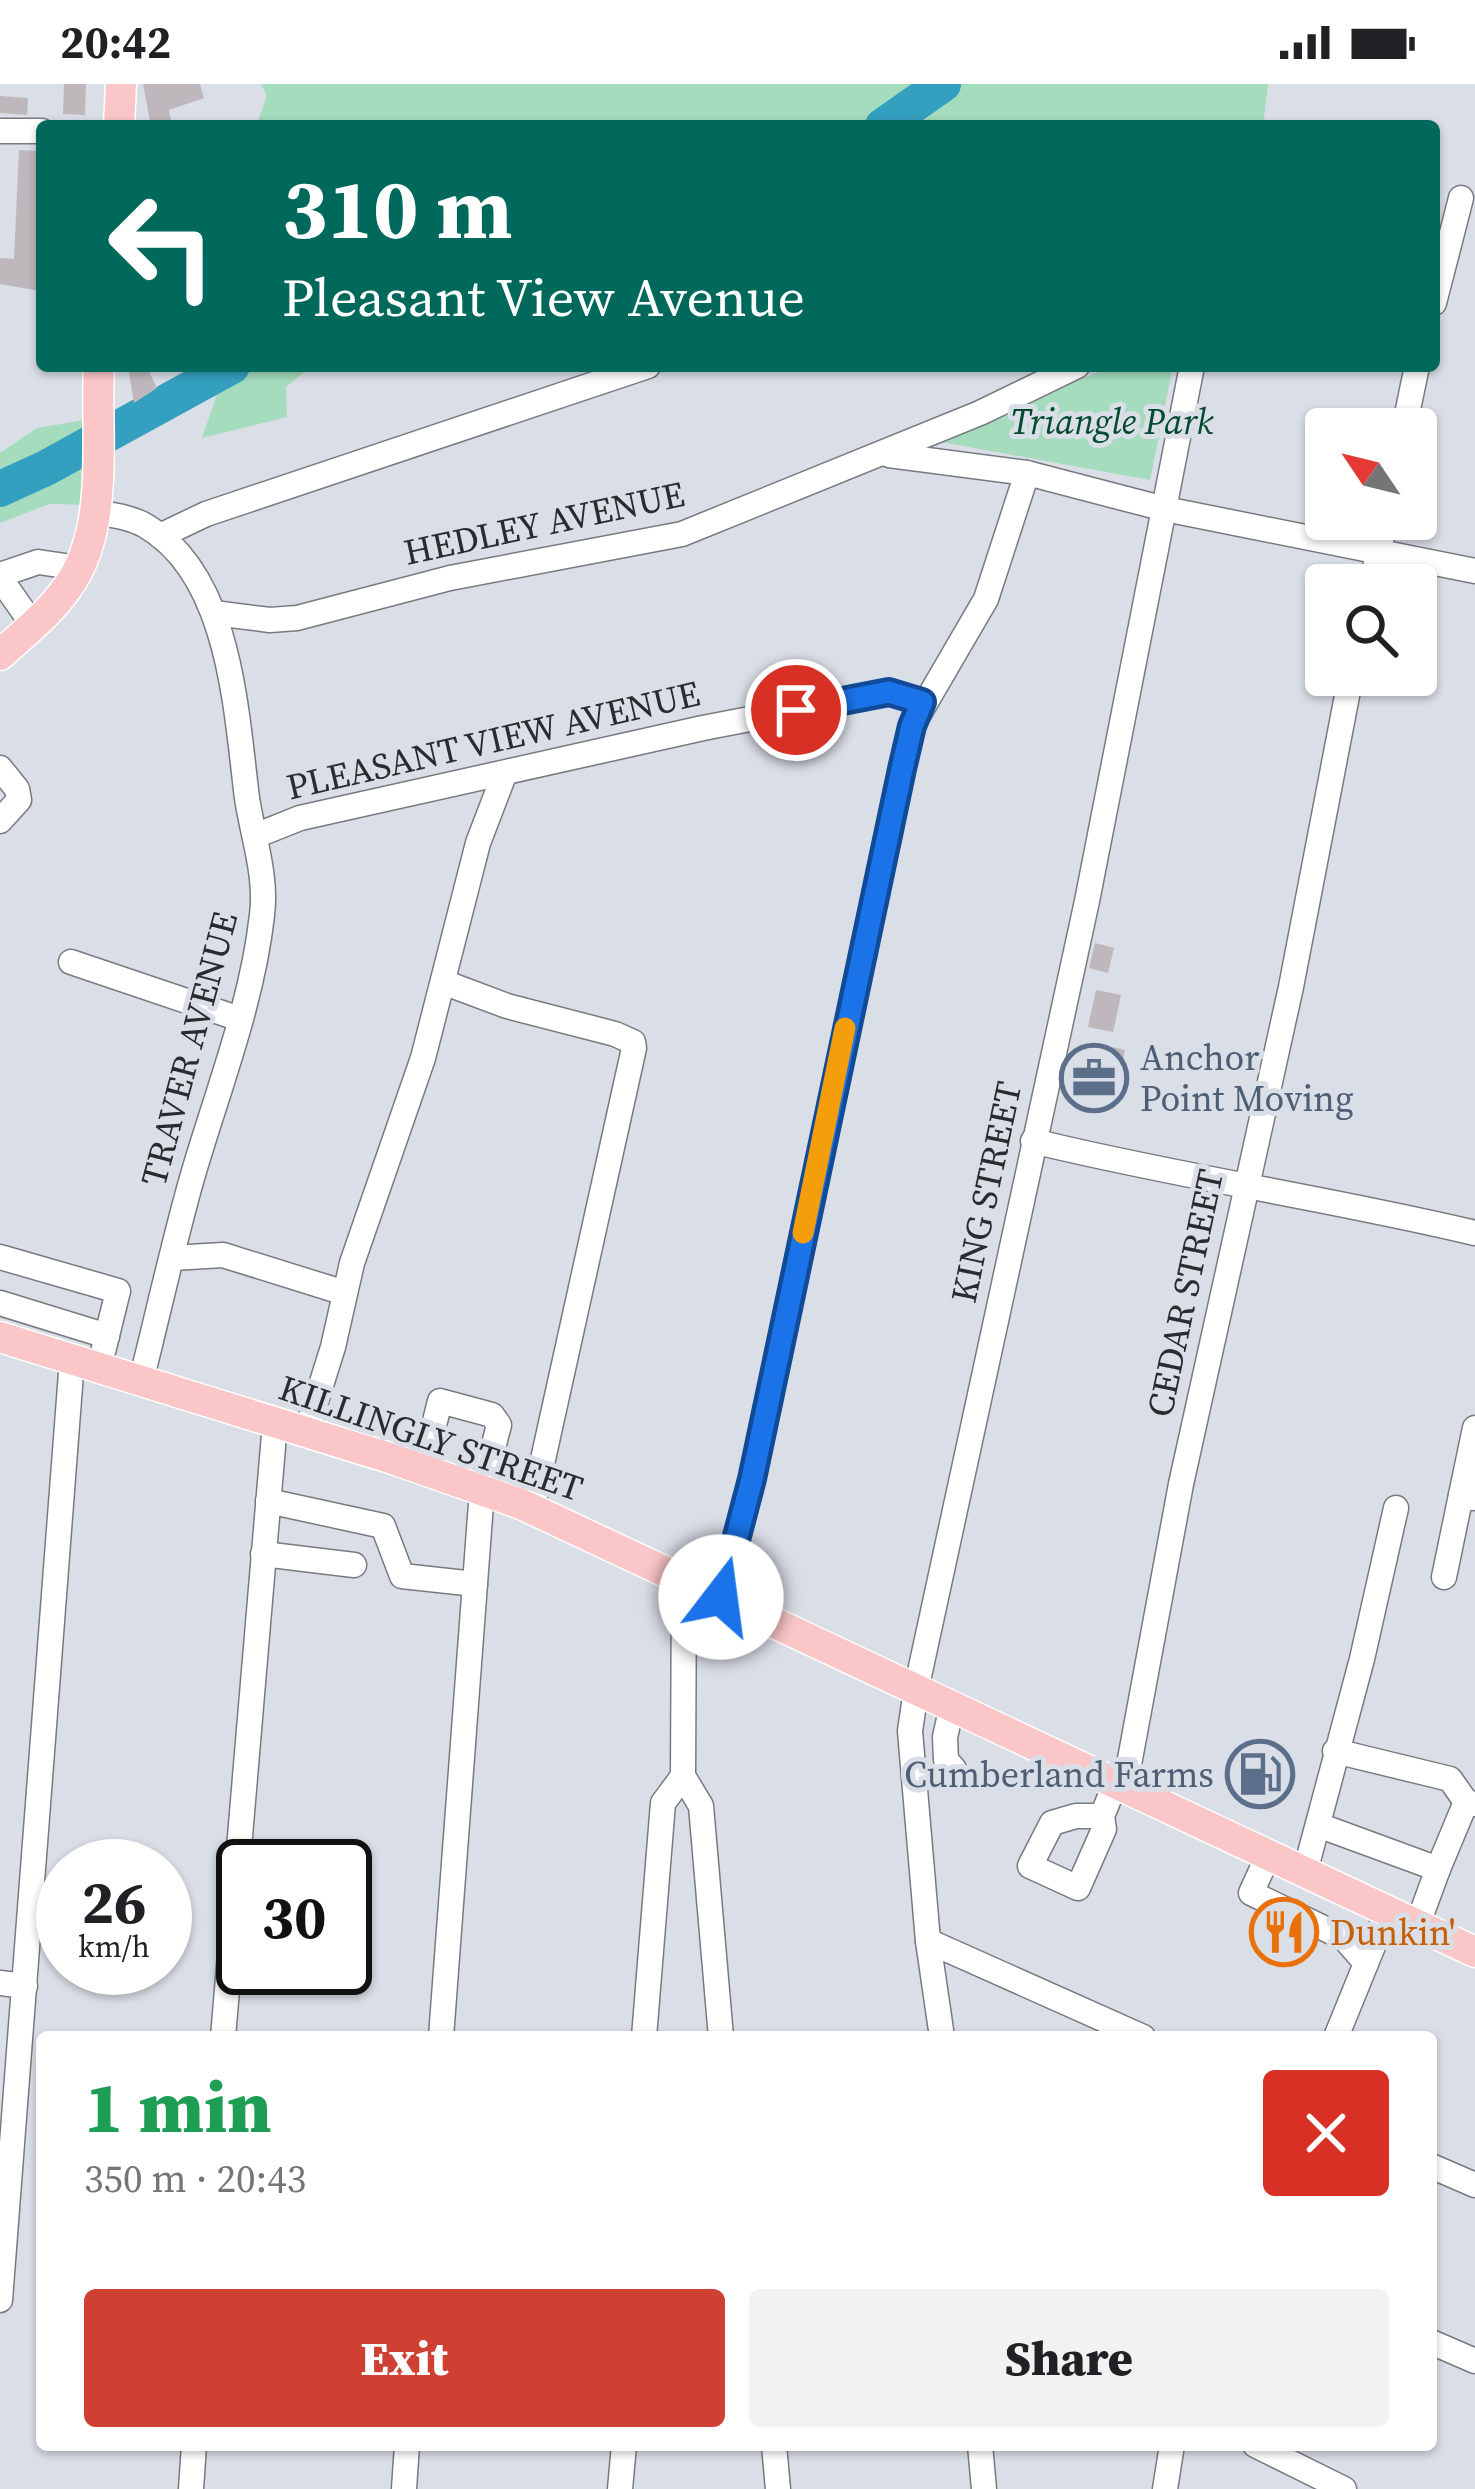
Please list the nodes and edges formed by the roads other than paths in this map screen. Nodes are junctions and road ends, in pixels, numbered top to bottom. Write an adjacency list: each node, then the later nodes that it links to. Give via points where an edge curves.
1 (121, 84): 2 (main road)
2 (118, 120)
3 (0, 131): 4 (street)
4 (36, 131)
5 (1468, 195): 6 (street); 7 (street)
6 (1440, 207)
7 (1440, 284)
8 (99, 372): 16 (main road)
9 (631, 372): 18 (street)
10 (1065, 372): 14 (street, HEDLEY AVENUE)
11 (1191, 372): 17 (street, KING STREET)
12 (1416, 372): 13 (street)
13 (1408, 408)
14 (880, 454): 15 (street); 25 (street, HEDLEY AVENUE, via 682,534 450,578 297,618)
15 (1027, 473): 17 (street); 29 (street, via 986,599)
16 (95, 501): 18 (street); 22 (main road)
17 (1165, 509): 20 (street); 37 (street, KING STREET)
18 (160, 536): 25 (street, TRAVER AVENUE)
19 (1381, 540): 20 (street)
20 (1378, 554): 21 (street); 23 (street)
21 (1376, 564)
22 (79, 568): 24 (street, via 38,562); 26 (main road)
23 (1475, 572)
24 (0, 577): 26 (street)
25 (214, 613): 33 (street, TRAVER AVENUE)
26 (33, 625): 27 (main road)
27 (0, 656)
28 (1347, 696): 38 (street, CEDAR STREET)
29 (922, 702): 31 (street, PLEASANT VIEW AVENUE, via 889,692); 62 (street)
30 (0, 768): 32 (street, via 19,800)
31 (504, 775): 33 (street, PLEASANT VIEW AVENUE, via 300,818); 35 (street)
32 (0, 821)
33 (255, 836): 36 (street, TRAVER AVENUE, via 263,910)
34 (71, 962): 36 (street)
35 (443, 982): 42 (street); 56 (street, via 633,1042)
36 (240, 1018): 41 (street, TRAVER AVENUE)
37 (1033, 1141): 38 (street); 63 (street, KING STREET)
38 (1245, 1184): 39 (street); 68 (street, CEDAR STREET)
39 (1475, 1233)
40 (0, 1257): 45 (street, via 118,1292)
41 (172, 1258): 42 (street, via 223,1256); 47 (street, TRAVER AVENUE)
42 (345, 1293): 50 (street)
43 (0, 1303): 45 (street)
44 (0, 1336): 46 (main road, KILLINGLY STREET)
45 (107, 1336): 46 (street)
46 (86, 1364): 47 (main road, KILLINGLY STREET); 80 (street)
47 (142, 1382): 48 (main road, KILLINGLY STREET)
48 (275, 1423): 50 (main road, KILLINGLY STREET); 54 (street)
49 (1475, 1428): 53 (street)
50 (306, 1433): 51 (main road, KILLINGLY STREET)
51 (423, 1470): 52 (main road, KILLINGLY STREET); 52 (street, via 440,1401 492,1415 499,1425)
52 (482, 1490): 56 (main road, KILLINGLY STREET); 61 (street)
53 (1468, 1497): 59 (street)
54 (268, 1501): 57 (street); 61 (street, via 383,1526 402,1576)
55 (1396, 1508): 65 (street)
56 (532, 1509): 60 (main road, KILLINGLY STREET)
57 (263, 1554): 58 (street); 81 (street)
58 (355, 1565)
59 (1444, 1577)
60 (684, 1580): 62 (main road, KILLINGLY STREET); 67 (street)
61 (475, 1584): 82 (street)
62 (721, 1597): 63 (main road, KILLINGLY STREET)
63 (916, 1690): 64 (main road, KILLINGLY STREET); 77 (street, KING STREET, via 910,1730)
64 (952, 1706): 66 (street, via 945,1737); 68 (main road, KILLINGLY STREET)
65 (1335, 1751): 69 (street, via 1450,1779); 71 (street)
66 (954, 1769)
67 (683, 1776): 83 (street, via 663,1803); 84 (street, via 701,1806)
68 (1121, 1784): 70 (street, CEDAR STREET); 72 (main road, KILLINGLY STREET)
69 (1471, 1803): 73 (street)
70 (1102, 1816)
71 (1318, 1825): 73 (street); 74 (street)
72 (1268, 1856): 74 (main road, KILLINGLY STREET); 79 (street, via 1251,1893 1344,1938)
73 (1438, 1869): 76 (street)
74 (1305, 1872): 75 (main road, KILLINGLY STREET)
75 (1387, 1912): 76 (main road, KILLINGLY STREET); 79 (street)
76 (1417, 1926): 78 (main road, KILLINGLY STREET)
77 (928, 1941): 85 (street, KING STREET); 86 (street)
78 (1475, 1952)
79 (1366, 1963): 87 (street)
80 (13, 1984): 90 (street)
81 (223, 2031)
82 (441, 2031)
83 (644, 2031)
84 (721, 2031)
85 (941, 2031)
86 (1130, 2031)
87 (1338, 2031)
88 (1437, 2169): 89 (street)
89 (1475, 2186)
90 (0, 2300)
91 (1437, 2345): 92 (street)
92 (1475, 2361)
93 (194, 2451): 100 (street)
94 (407, 2451): 101 (street)
95 (623, 2451): 102 (street)
96 (775, 2451): 103 (street)
97 (981, 2451): 104 (street)
98 (1171, 2451): 105 (street)
99 (1267, 2451): 106 (street)
100 (191, 2489)
101 (404, 2489)
102 (620, 2489)
103 (778, 2489)
104 (984, 2489)
105 (1166, 2489)
106 (1344, 2489)

